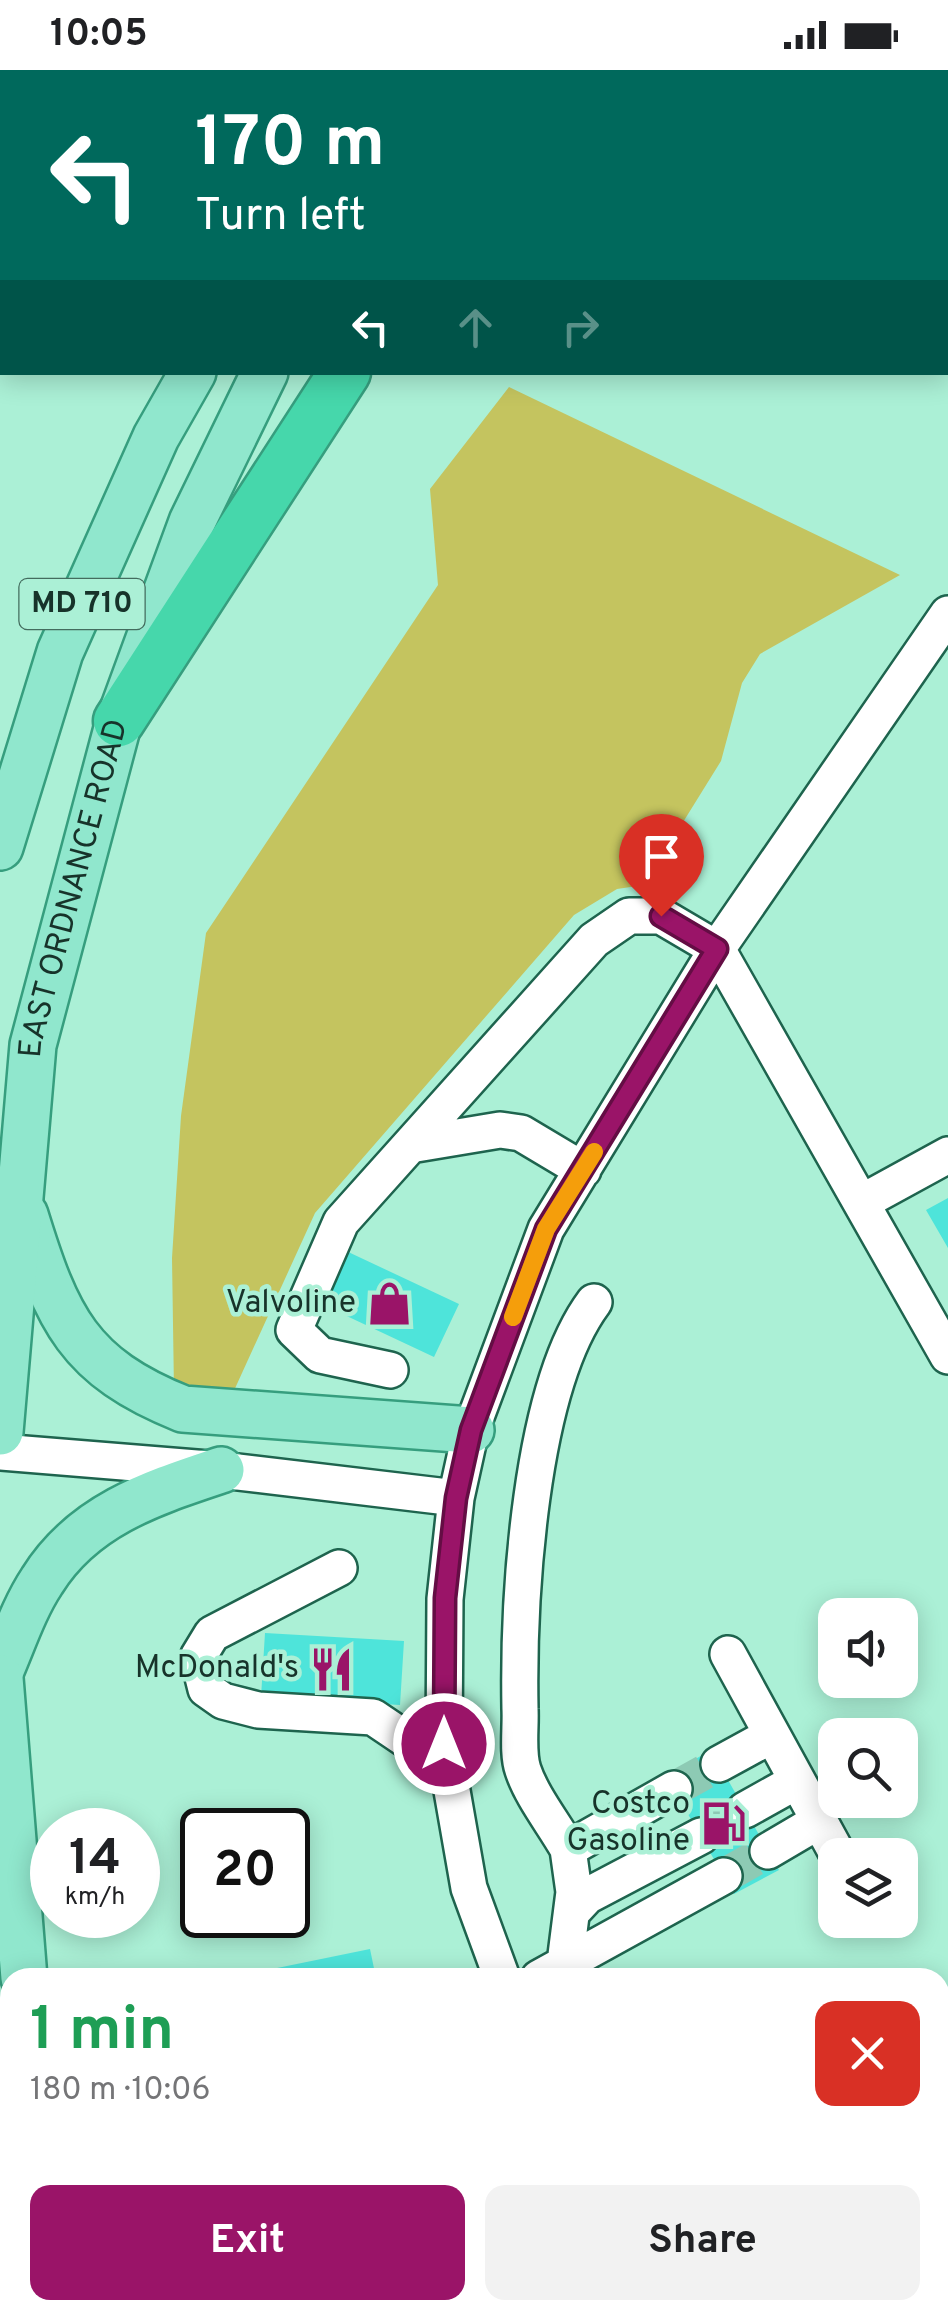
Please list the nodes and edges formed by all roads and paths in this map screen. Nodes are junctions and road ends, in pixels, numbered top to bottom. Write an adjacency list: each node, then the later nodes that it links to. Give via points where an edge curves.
1 (191, 375): 6 (main road, MD 710, via 60,652)
2 (265, 375): 5 (main road, EAST ORDNANCE ROAD / MD 710, via 192,522)
3 (342, 375): 5 (highway)
4 (948, 614): 7 (lane)
5 (120, 721): 11 (main road, EAST ORDNANCE ROAD / MD 710, via 33,1045)
6 (0, 847)
7 (717, 949): 8 (lane, via 661,916 629,916 579,956); 10 (lane); 12 (lane)
8 (410, 1145): 10 (lane, via 511,1131); 15 (lane, via 341,1222 294,1330 320,1354)
9 (948, 1155): 12 (lane)
10 (583, 1170): 17 (lane, via 546,1229)
11 (18, 1195): 16 (main road, EAST ORDNANCE ROAD / MD 710); 17 (main road, via 60,1312 110,1374 148,1395 183,1409)
12 (864, 1202): 14 (lane)
13 (594, 1302): 33 (lane, via 576,1326 548,1415 519,1645 522,1768)
14 (948, 1356)
15 (390, 1370)
16 (1, 1414)
17 (471, 1430): 20 (lane)
18 (0, 1452): 19 (lane)
19 (221, 1470): 20 (lane); 23 (main road, via 141,1497 68,1546 41,1582)
20 (456, 1498): 38 (lane, via 445,1598 444,1744 468,1888)
21 (340, 1568): 25 (lane, via 212,1634 198,1657 206,1689 258,1710 374,1718)
22 (728, 1654): 24 (lane)
23 (0, 1675): 37 (main road)
24 (772, 1734): 26 (lane); 27 (lane)
25 (416, 1746)
26 (719, 1764)
27 (798, 1781): 29 (lane); 30 (lane)
28 (674, 1788): 33 (lane)
29 (745, 1810)
30 (819, 1821): 32 (lane); 34 (lane)
31 (701, 1836): 36 (lane, via 587,1896)
32 (828, 1838)
33 (568, 1849): 36 (lane)
34 (768, 1851)
35 (724, 1876): 40 (lane)
36 (572, 1912): 39 (lane)
37 (23, 1968)
38 (498, 1968)
39 (553, 1968)
40 (556, 1968)

